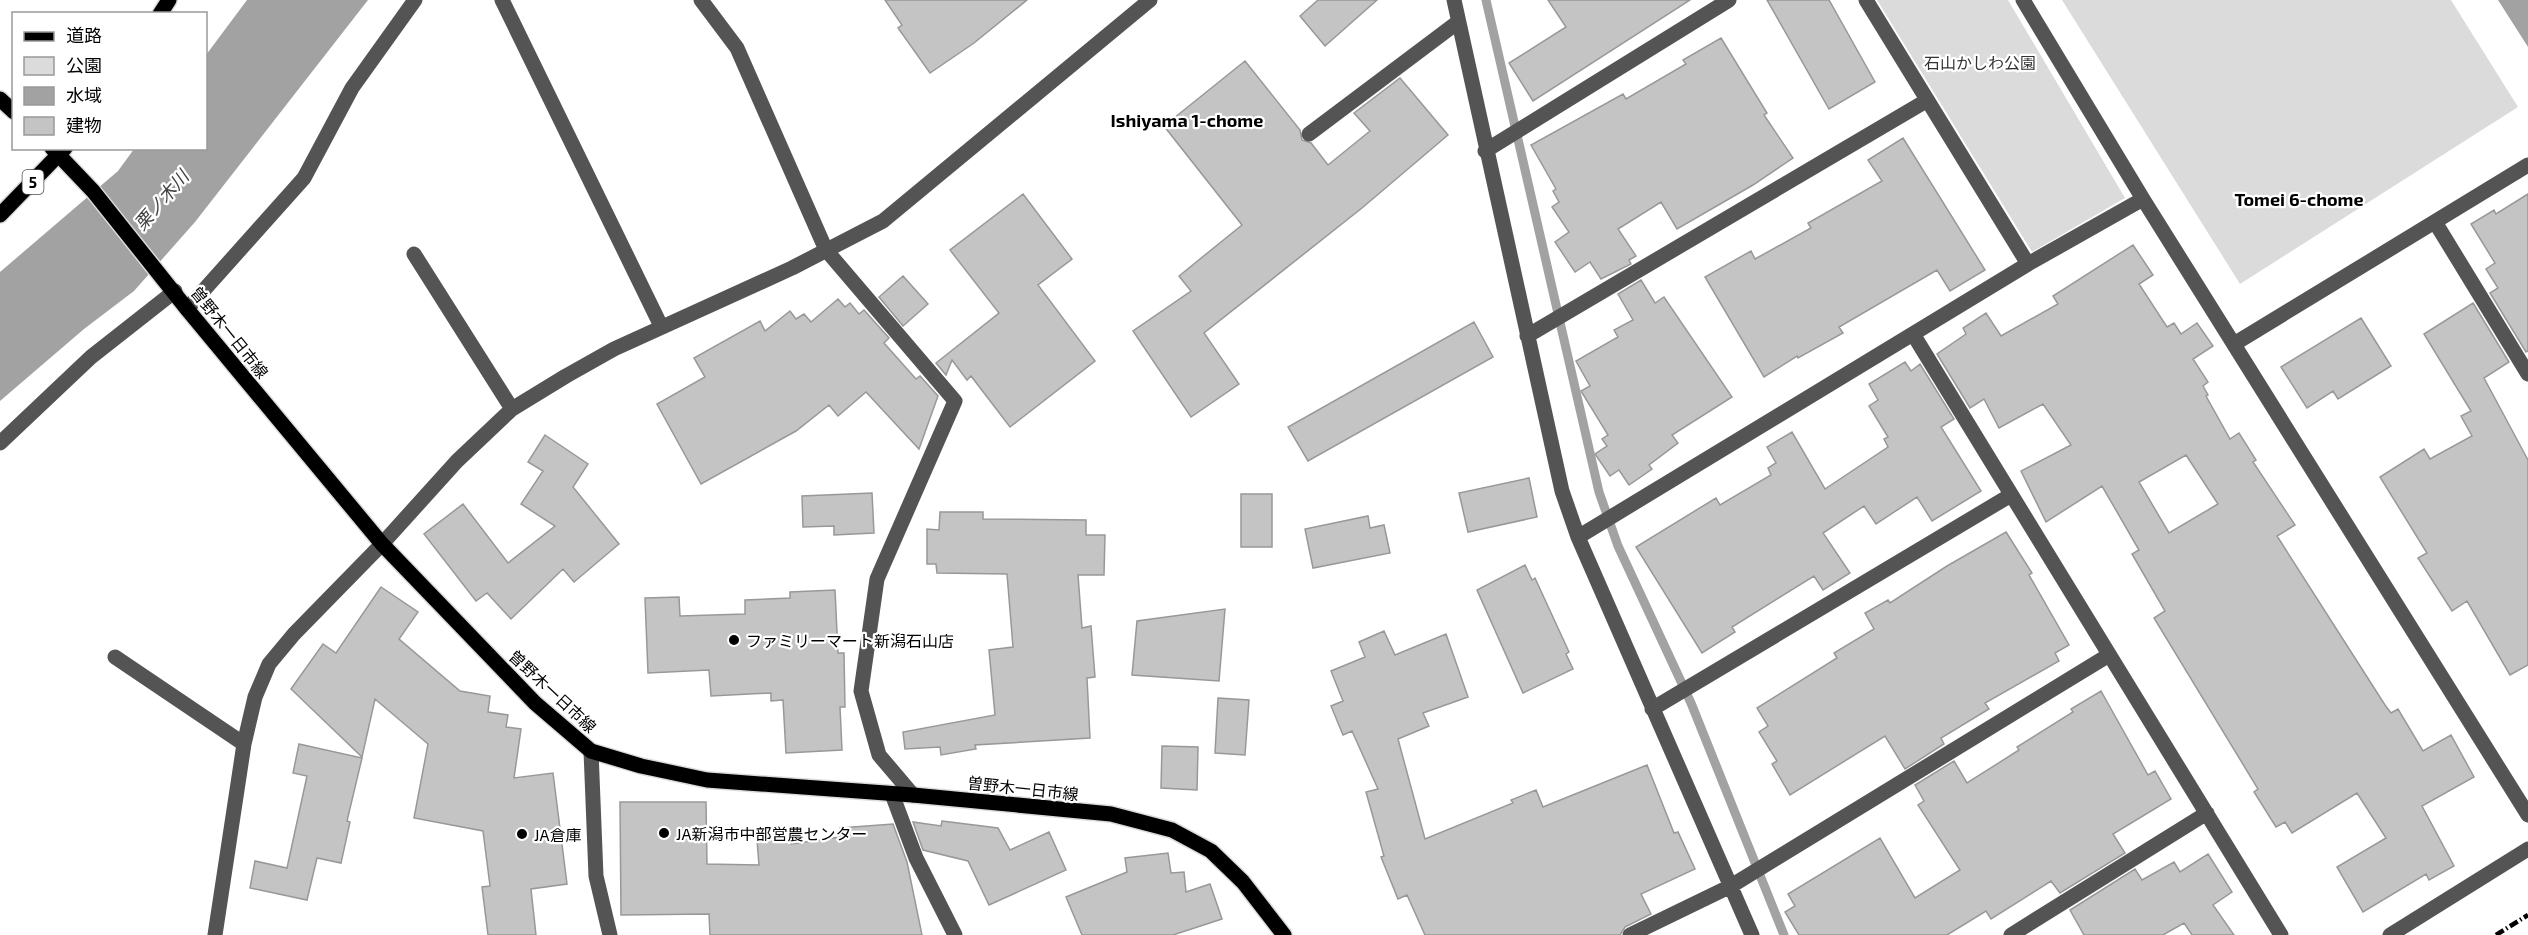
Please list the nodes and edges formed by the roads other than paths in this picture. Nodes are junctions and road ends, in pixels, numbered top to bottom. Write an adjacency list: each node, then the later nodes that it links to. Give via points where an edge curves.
1 (415, 0): 24 (street, via 352,88 304,178)
2 (502, 0): 25 (street)
3 (701, 0): 20 (street, via 737,48)
4 (1150, 0): 20 (street, via 883,221)
5 (1454, 0): 9 (street)
6 (1729, 0): 15 (street)
7 (1866, 0): 11 (street)
8 (2023, 0): 17 (street)
9 (1458, 22): 13 (street); 15 (street)
10 (0, 99): 12 (main road)
11 (1926, 101): 22 (street); 27 (street)
12 (12, 110)
13 (1310, 134)
14 (59, 151): 18 (main road, 5); 23 (main road, 曽野木一日市線)
15 (1485, 151): 27 (street)
16 (2528, 165): 19 (street)
17 (2143, 199): 22 (street); 28 (street)
18 (0, 215)
19 (2435, 222): 28 (street); 29 (street)
20 (826, 250): 25 (street); 41 (street, via 955,401 877,579 861,691 879,755)
21 (414, 254): 30 (street)
22 (2028, 264): 26 (street)
23 (175, 291): 24 (main road, 曽野木一日市線); 31 (street, via 91,357)
24 (187, 309): 34 (main road, 曽野木一日市線)
25 (661, 326): 30 (street)
26 (1913, 334): 32 (street); 33 (street)
27 (1527, 336): 33 (street, via 1562,491)
28 (2234, 344): 43 (street)
29 (2528, 374)
30 (512, 409): 34 (street, via 457,461)
31 (0, 443)
32 (2011, 495): 35 (street); 37 (street)
33 (1578, 537): 37 (street)
34 (382, 544): 38 (street, via 270,664 255,697); 39 (main road, 曽野木一日市線, via 535,703)
35 (2109, 655): 42 (street); 45 (street)
36 (115, 657): 38 (street)
37 (1652, 709): 45 (street)
38 (244, 744): 46 (street)
39 (591, 751): 40 (main road, 曽野木一日市線, via 707,780); 47 (street, via 596,876)
40 (892, 794): 41 (main road, 曽野木一日市線); 48 (street, via 916,858)
41 (914, 795): 49 (main road, 曽野木一日市線, via 1111,814 1172,830 1211,851 1243,882)
42 (2207, 813): 52 (street); 53 (street)
43 (2528, 815)
44 (2528, 849): 54 (street)
45 (1731, 886): 50 (street); 51 (street)
46 (215, 935)
47 (610, 935)
48 (955, 935)
49 (1284, 935)
50 (1630, 935)
51 (1752, 935)
52 (2011, 935)
53 (2281, 935)
54 (2391, 935)

